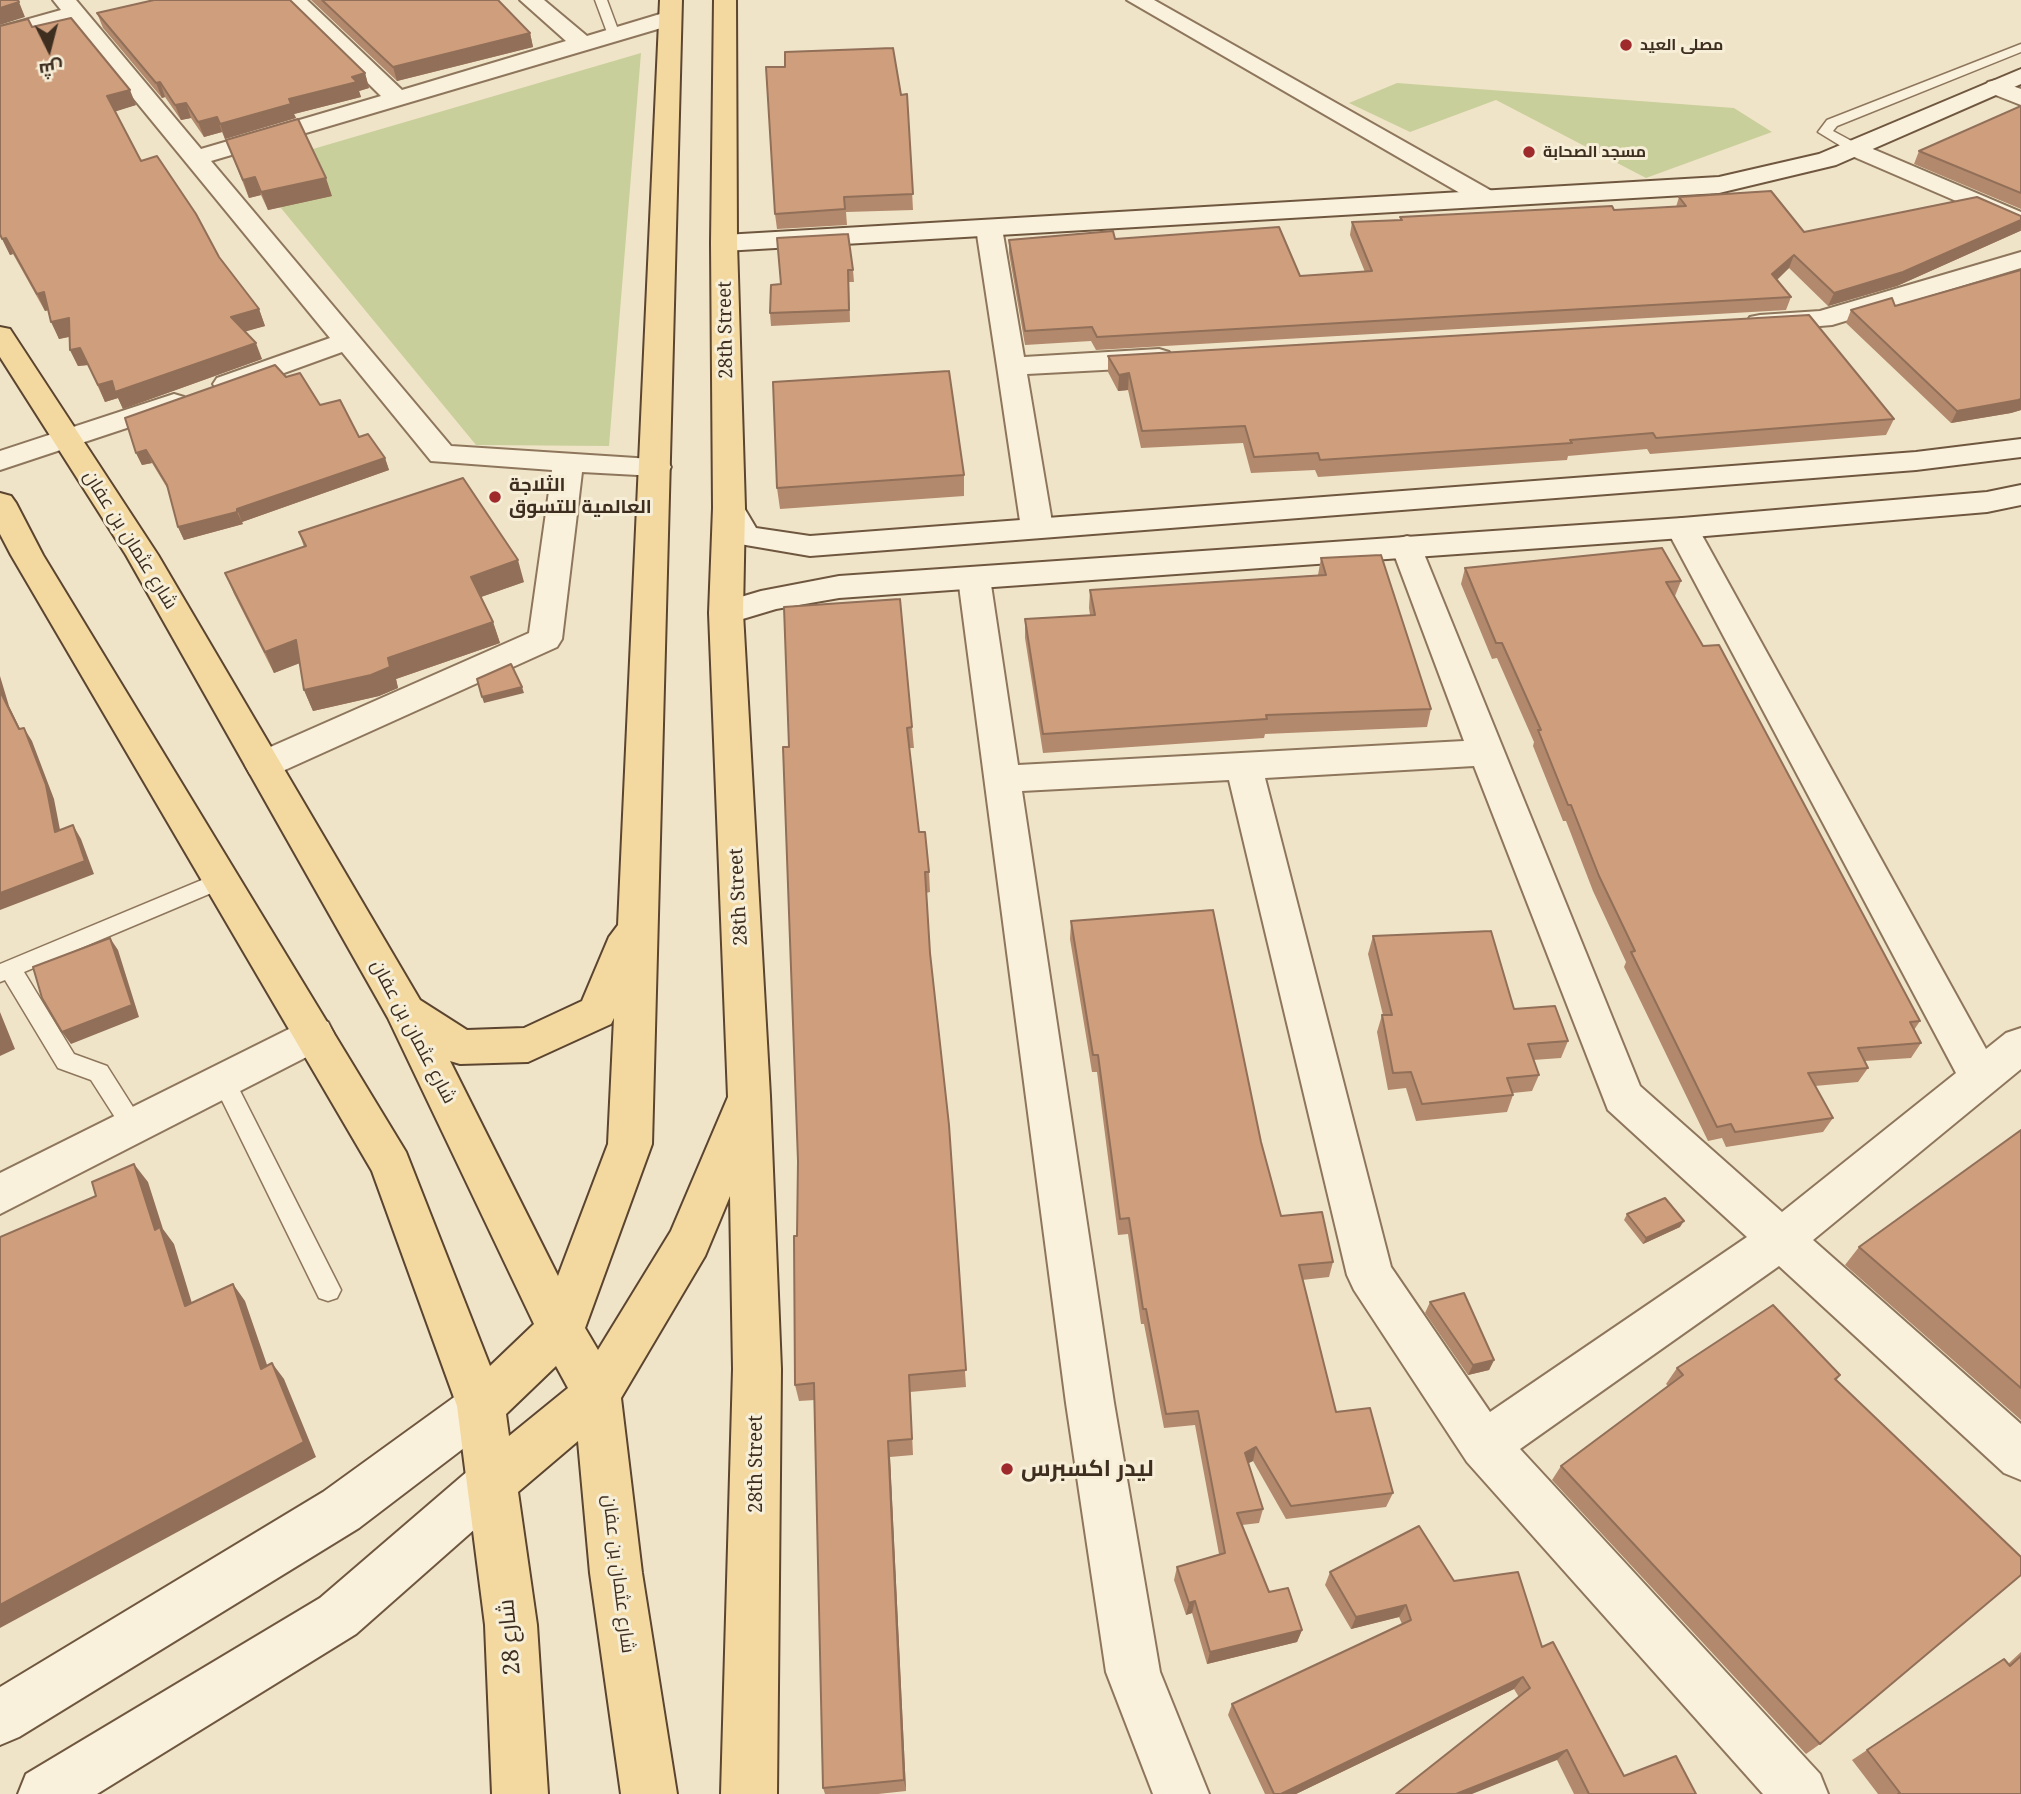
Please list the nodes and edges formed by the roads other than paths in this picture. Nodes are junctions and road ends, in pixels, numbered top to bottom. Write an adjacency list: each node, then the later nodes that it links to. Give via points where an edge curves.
1 (295, 0): 15 (street)
2 (531, 0): 10 (street)
3 (601, 0): 9 (lane)
4 (725, 0): 21 (main road, 28th Street)
5 (1138, 0): 18 (street)
6 (70, 7): 8 (street); 17 (street)
7 (670, 9): 9 (street); 32 (main road)
8 (0, 34)
9 (614, 34): 10 (street)
10 (583, 44): 15 (street)
11 (2021, 48): 16 (lane, via 1832,123 1825,132)
12 (2021, 76): 13 (street)
13 (1996, 87): 14 (street); 16 (street)
14 (2021, 98)
15 (398, 99): 17 (street)
16 (1854, 148): 18 (street, via 1827,160 1719,185); 19 (street)
17 (196, 158): 25 (street)
18 (1488, 199): 20 (street)
19 (2021, 221)
20 (989, 228): 21 (street); 27 (street)
21 (724, 243): 34 (main road, 28th Street)
22 (2021, 260): 23 (street, via 1822,319)
23 (1740, 324)
24 (0, 335): 28 (main road, شارع عثمان بن عفان)
25 (347, 341): 28 (street); 31 (street, via 442,455)
26 (1189, 356): 27 (street)
27 (1011, 366): 36 (street)
28 (68, 441): 30 (street); 44 (main road, شارع عثمان بن عفان, via 142,555)
29 (2021, 448): 36 (street, via 1916,461)
30 (0, 461)
31 (568, 462): 32 (street); 44 (street, via 545,639)
32 (656, 467): 48 (main road)
33 (2021, 495): 37 (street, via 1987,502)
34 (729, 508): 38 (street, via 745,536 810,546); 42 (main road, 28th Street)
35 (2, 512): 47 (main road)
36 (1037, 528): 38 (street)
37 (1682, 528): 39 (street); 53 (street)
38 (863, 542): 41 (street, via 837,566)
39 (1407, 546): 40 (street); 43 (street)
40 (974, 578): 41 (street); 46 (street)
41 (839, 587): 42 (street)
42 (726, 613): 55 (main road, 28th Street)
43 (1486, 753): 45 (street); 58 (street, via 1623,1097)
44 (263, 765): 50 (main road, شارع عثمان بن عفان)
45 (1244, 766): 46 (street); 63 (street, via 1370,1275)
46 (1002, 779): 71 (street, via 1090,1403 1133,1672)
47 (221, 880): 49 (lane); 51 (main road)
48 (639, 916): 50 (main road, via 597,1012 528,1045 460,1047); 60 (main road, via 631,1144)
49 (5, 971): 56 (lane, via 66,1061 99,1073)
50 (405, 1011): 60 (main road, شارع عثمان بن عفان)
51 (313, 1034): 54 (street); 62 (main road, via 391,1165)
52 (2021, 1045): 53 (street)
53 (1980, 1078): 58 (street)
54 (223, 1080): 56 (street); 59 (lane)
55 (748, 1096): 61 (main road, via 689,1242); 70 (main road, 28th Street, via 757,1369)
56 (133, 1126): 57 (street)
57 (0, 1195)
58 (1781, 1239): 63 (street); 64 (street)
59 (328, 1290)
60 (561, 1330): 61 (main road, شارع عثمان بن عفان); 62 (main road)
61 (597, 1394): 65 (main road); 69 (main road, شارع عثمان بن عفان, via 616,1573)
62 (481, 1406): 65 (main road); 66 (street, via 341,1510)
63 (1484, 1445): 72 (street)
64 (2021, 1456)
65 (493, 1481): 67 (street, via 338,1616); 68 (main road, شارع 28, via 511,1625)
66 (0, 1718)
67 (46, 1794)
68 (520, 1794)
69 (649, 1794)
70 (749, 1794)
71 (1181, 1794)
72 (1800, 1794)

